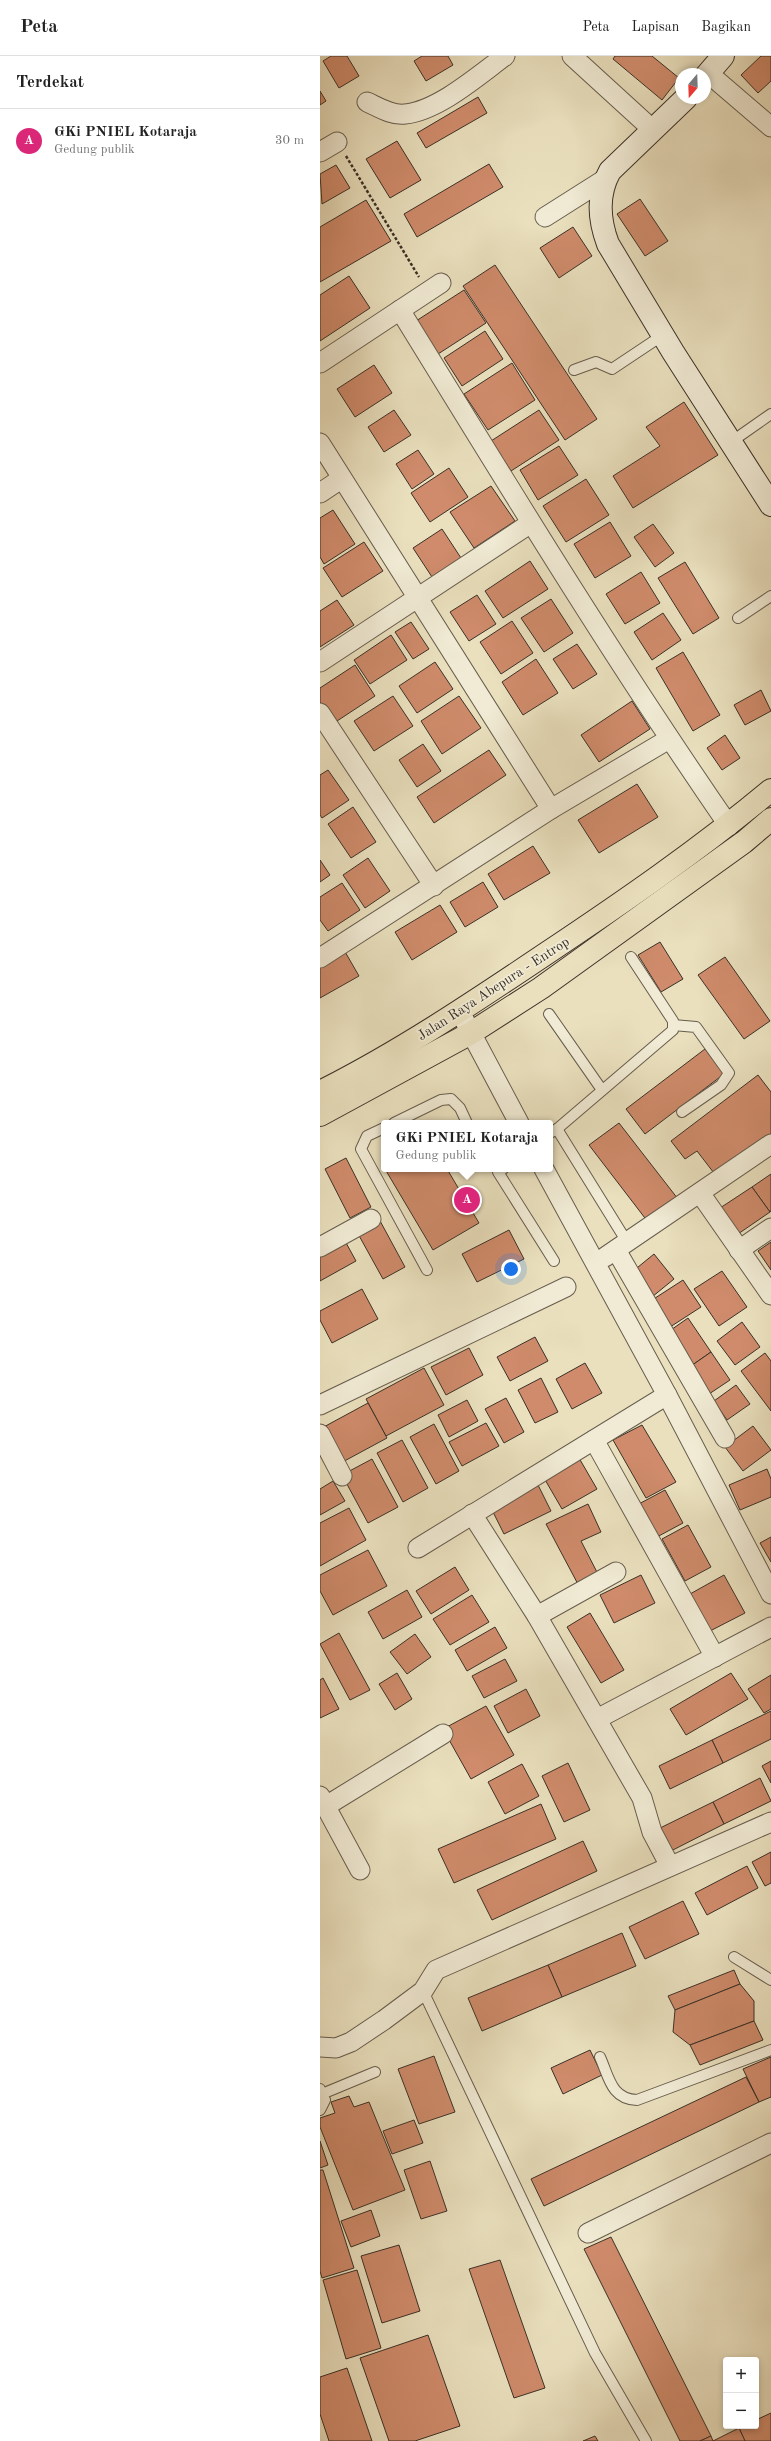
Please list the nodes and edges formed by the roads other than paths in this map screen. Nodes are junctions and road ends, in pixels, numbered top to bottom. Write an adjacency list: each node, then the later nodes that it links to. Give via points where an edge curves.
1 (505, 56): 6 (street, via 466,84 416,112 391,112)
2 (572, 56): 9 (street)
3 (723, 56): 4 (street)
4 (711, 70)
5 (711, 78): 8 (street)
6 (367, 102)
7 (680, 104): 9 (street)
8 (771, 127)
9 (653, 130): 12 (street, via 619,161)
10 (337, 142): 11 (street)
11 (320, 152)
12 (606, 179): 13 (street); 16 (street, via 600,213 605,235)
13 (545, 217)
14 (434, 288): 15 (street)
15 (400, 310): 17 (street); 25 (street)
16 (663, 334): 18 (lane, via 612,369 596,362); 20 (street)
17 (320, 363)
18 (574, 370)
19 (771, 414): 20 (lane)
20 (731, 442): 24 (street)
21 (320, 443): 22 (street)
22 (341, 479): 23 (street); 27 (street)
23 (320, 493)
24 (771, 505)
25 (531, 523): 27 (street); 31 (street)
26 (771, 596): 28 (lane)
27 (417, 597): 29 (street); 33 (street)
28 (738, 618)
29 (320, 662)
30 (320, 714): 36 (street)
31 (668, 739): 33 (street); 35 (street)
32 (771, 790): 35 (highway, Jalan Raya Abepura - Entrop)
33 (551, 809): 36 (street)
34 (771, 819): 42 (highway, via 744,842 547,983)
35 (729, 826): 39 (highway, Jalan Raya Abepura - Entrop)
36 (434, 886): 38 (street)
37 (631, 957): 41 (lane, via 673,1021)
38 (320, 958)
39 (460, 1012): 42 (street); 44 (highway, Jalan Raya Abepura - Entrop, via 349,1078)
40 (549, 1014): 43 (lane)
41 (673, 1025): 43 (lane, via 673,1030 657,1045); 45 (lane, via 696,1027 729,1073 721,1085)
42 (471, 1032): 46 (highway); 49 (street)
43 (602, 1090): 51 (lane)
44 (320, 1092)
45 (682, 1112)
46 (320, 1115)
47 (400, 1120): 48 (lane, via 441,1100 451,1100 460,1108)
48 (466, 1120)
49 (517, 1120)
50 (381, 1129): 63 (lane, via 367,1136 361,1149)
51 (554, 1131): 58 (lane)
52 (771, 1144): 55 (street)
53 (500, 1172): 61 (lane)
54 (546, 1172): 62 (street)
55 (700, 1194): 58 (street); 60 (street)
56 (371, 1219): 59 (street)
57 (771, 1228): 60 (street)
58 (622, 1246): 62 (street); 69 (street)
59 (320, 1247)
60 (739, 1250): 65 (street)
61 (554, 1261)
62 (595, 1264): 66 (street)
63 (427, 1270)
64 (566, 1287): 67 (street)
65 (771, 1296)
66 (667, 1395): 70 (street); 75 (street)
67 (320, 1405)
68 (320, 1434): 71 (street)
69 (725, 1438)
70 (594, 1440): 72 (street); 78 (street)
71 (342, 1476)
72 (472, 1514): 73 (street); 76 (street)
73 (418, 1548)
74 (616, 1572): 76 (street)
75 (771, 1594)
76 (537, 1616): 79 (street)
77 (771, 1627): 78 (street)
78 (715, 1657): 79 (street)
79 (597, 1719): 83 (street, via 642,1798 652,1832)
80 (443, 1734): 81 (street)
81 (323, 1801): 84 (street)
82 (771, 1822): 83 (street)
83 (670, 1866): 87 (street, via 436,1970)
84 (360, 1870)
85 (734, 1957): 86 (lane)
86 (771, 1980)
87 (423, 1991): 88 (street, via 351,2042 336,2048); 96 (lane, via 595,2353)
88 (320, 2047)
89 (771, 2050): 90 (lane, via 637,2100 626,2100 617,2095)
90 (600, 2057)
91 (375, 2072): 92 (lane)
92 (321, 2092): 93 (lane, via 325,2100)
93 (320, 2110)
94 (771, 2143): 95 (street)
95 (588, 2233)
96 (646, 2441)

